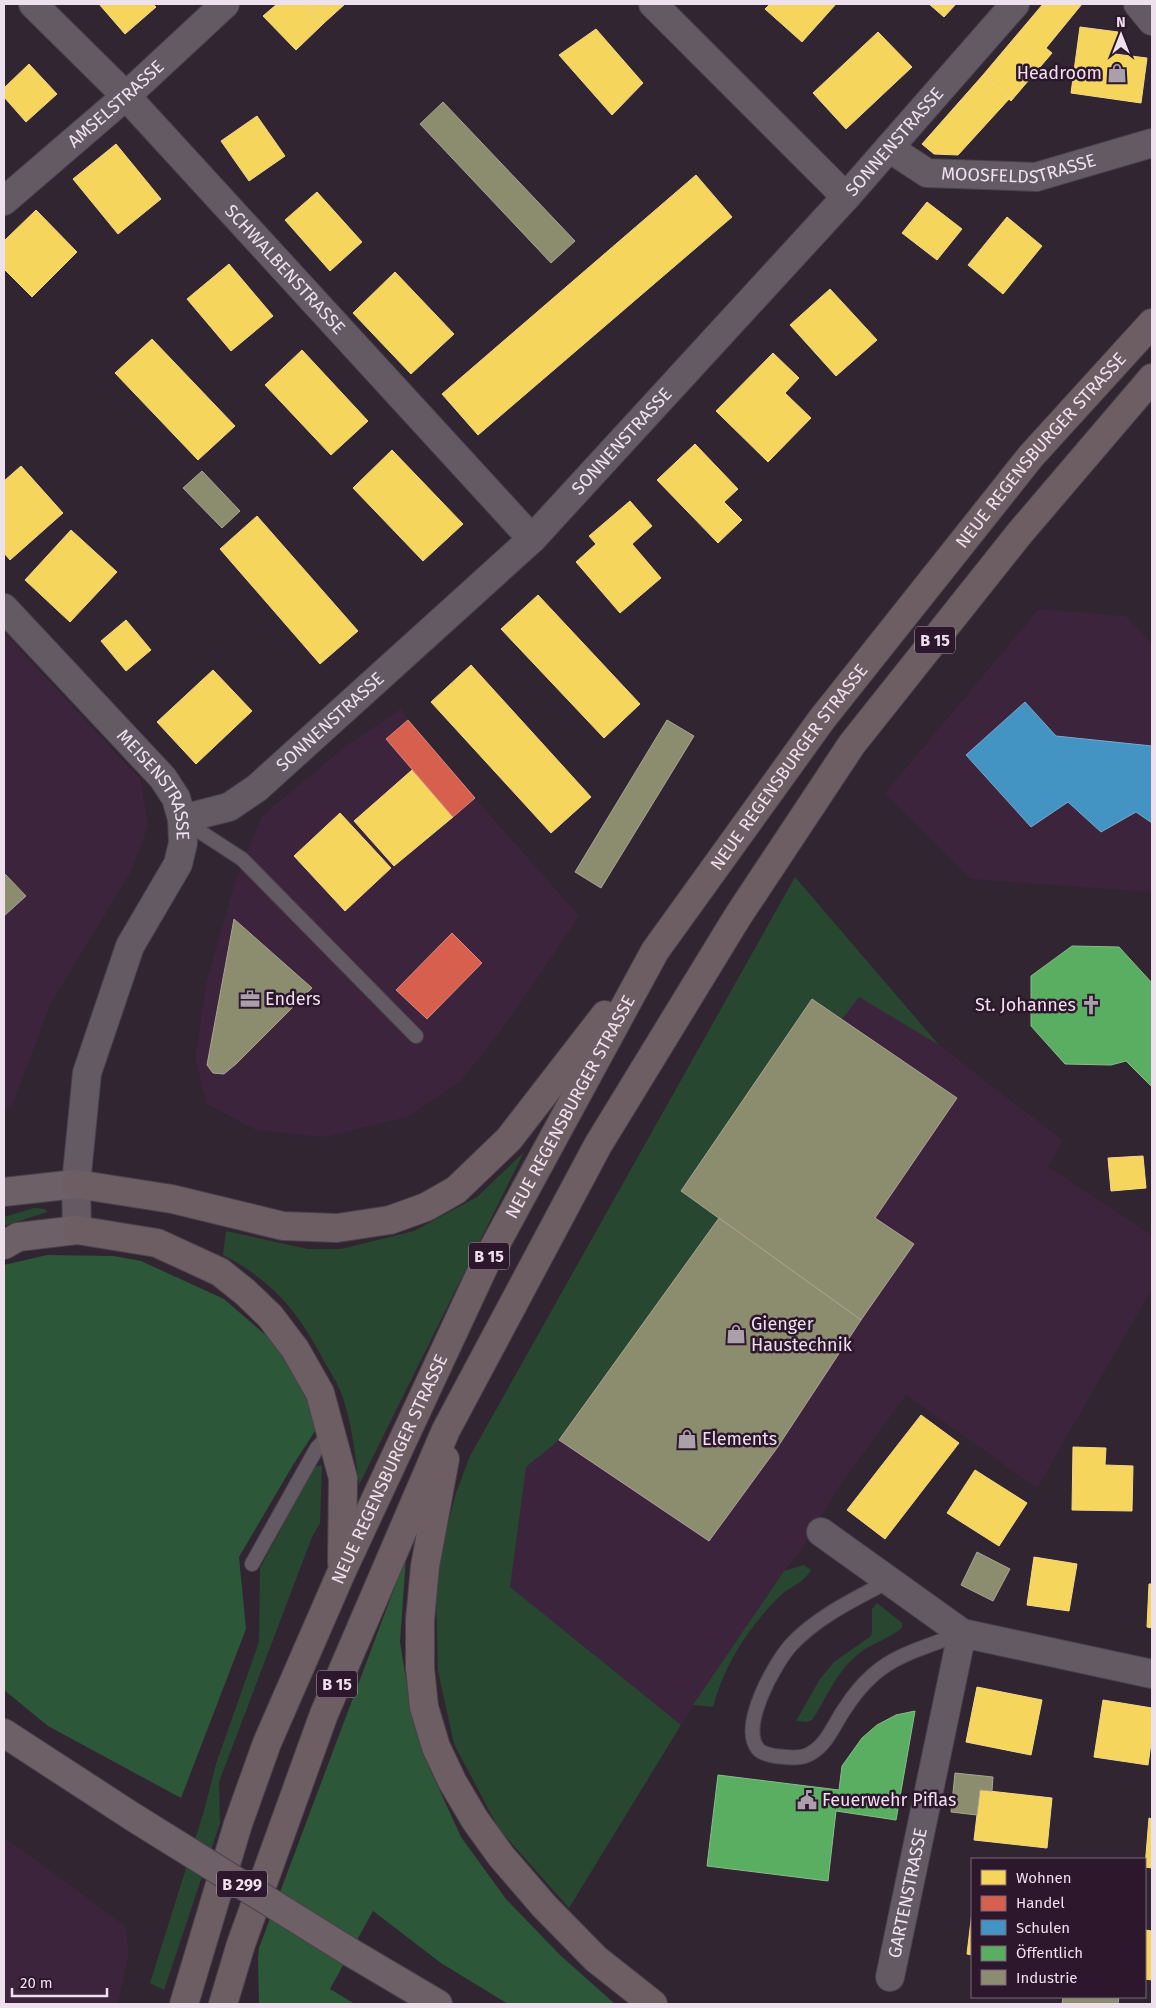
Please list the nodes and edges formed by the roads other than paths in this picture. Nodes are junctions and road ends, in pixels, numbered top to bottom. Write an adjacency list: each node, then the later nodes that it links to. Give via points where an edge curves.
1 (33, 4): 7 (street, SCHWALBENSTRASSE)
2 (225, 4): 7 (street, AMSELSTRASSE)
3 (653, 4): 10 (street)
4 (1015, 4): 9 (street, SONNENSTRASSE)
5 (1138, 4): 6 (street)
6 (1152, 21)
7 (126, 96): 11 (street, AMSELSTRASSE); 14 (street, SCHWALBENSTRASSE)
8 (1152, 143): 9 (street, MOOSFELDSTRASSE, via 1036,177 927,173)
9 (889, 148): 10 (street, SONNENSTRASSE)
10 (846, 197): 14 (street, SONNENSTRASSE)
11 (4, 201)
12 (1152, 323): 17 (highway, NEUE REGENSBURGER STRASSE / B 15, via 1032,456 834,703)
13 (1152, 378): 23 (highway, NEUE REGENSBURGER STRASSE / B 15, via 1019,534 852,744 738,916 598,1145)
14 (532, 539): 16 (street, SONNENSTRASSE, via 257,788 229,807)
15 (4, 608): 16 (street, MEISENSTRASSE, via 163,778 176,798)
16 (182, 820): 18 (lane, via 242,859); 19 (street, MEISENSTRASSE, via 183,843 178,864 130,946 87,1073)
17 (655, 951): 19 (highway, via 509,1139 456,1190 426,1207 390,1220 337,1228 283,1226 172,1199); 27 (highway, NEUE REGENSBURGER STRASSE / B 15, via 486,1262)
18 (416, 1036)
19 (76, 1184): 20 (main road); 21 (street, MEISENSTRASSE)
20 (4, 1192)
21 (77, 1230): 22 (main road, via 18,1237); 24 (highway, via 157,1243 220,1272 239,1287 270,1316 295,1349 320,1392)
22 (4, 1245)
23 (446, 1430): 34 (highway, NEUE REGENSBURGER STRASSE / B 15, via 324,1714 241,1944); 36 (highway, via 445,1467 425,1566 420,1620 424,1707 436,1747 470,1812 501,1856 596,1959)
24 (331, 1433): 26 (lane, via 313,1454); 27 (highway, via 343,1478)
25 (821, 1532): 28 (street)
26 (252, 1564)
27 (342, 1571): 33 (highway, NEUE REGENSBURGER STRASSE / B 15, via 268,1743 241,1815)
28 (889, 1581): 29 (street); 29 (lane, via 839,1607 792,1645 760,1695 754,1720 758,1749 767,1755 780,1757 806,1756 819,1748 846,1707 874,1674 903,1656)
29 (962, 1633): 30 (street); 32 (street, GARTENSTRASSE)
30 (1152, 1674)
31 (4, 1733): 35 (main road, B 299, bridge, via 133,1817)
32 (890, 1977)
33 (184, 2004)
34 (223, 2004)
35 (438, 2004)
36 (653, 2004)

